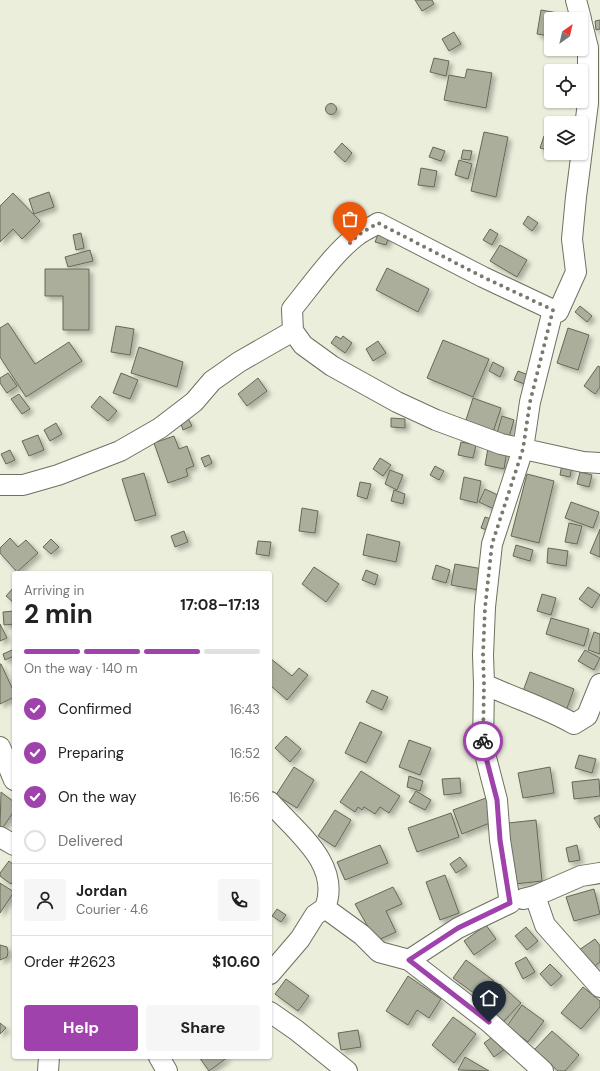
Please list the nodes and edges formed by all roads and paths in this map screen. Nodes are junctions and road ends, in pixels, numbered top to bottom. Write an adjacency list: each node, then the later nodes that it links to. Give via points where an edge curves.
1 (576, 0): 2 (street)
2 (579, 12)
3 (588, 56): 4 (street, via 588,103 573,232 576,272 558,312)
4 (553, 310): 5 (street, via 378,223 358,235 342,250 292,309); 6 (street, via 530,402)
5 (293, 331): 6 (street, via 303,345 332,366 397,402 473,434); 8 (street, via 217,377 194,402 160,428 120,451 58,475 23,485)
6 (523, 449): 7 (street, via 583,462); 9 (street, via 492,544 485,608)
7 (600, 463)
8 (0, 485)
9 (484, 684): 10 (street, via 574,724 586,716); 18 (street, via 483,746 497,800 500,840)
10 (600, 684)
11 (0, 747): 12 (street)
12 (12, 775)
13 (272, 804): 19 (street, via 311,844 327,873 329,898)
14 (0, 837): 15 (street)
15 (12, 844)
16 (600, 872): 17 (street, via 581,876)
17 (535, 896): 18 (street); 22 (street, via 545,924)
18 (510, 903): 20 (street, via 458,928)
19 (325, 908): 20 (street, via 362,935 379,952); 21 (street, via 315,915)
20 (409, 960): 29 (street, via 489,1022)
21 (272, 972)
22 (600, 988)
23 (272, 1013): 28 (street)
24 (49, 1059): 26 (street)
25 (160, 1059): 27 (street)
26 (48, 1071)
27 (167, 1071)
28 (347, 1071)
29 (543, 1071)

